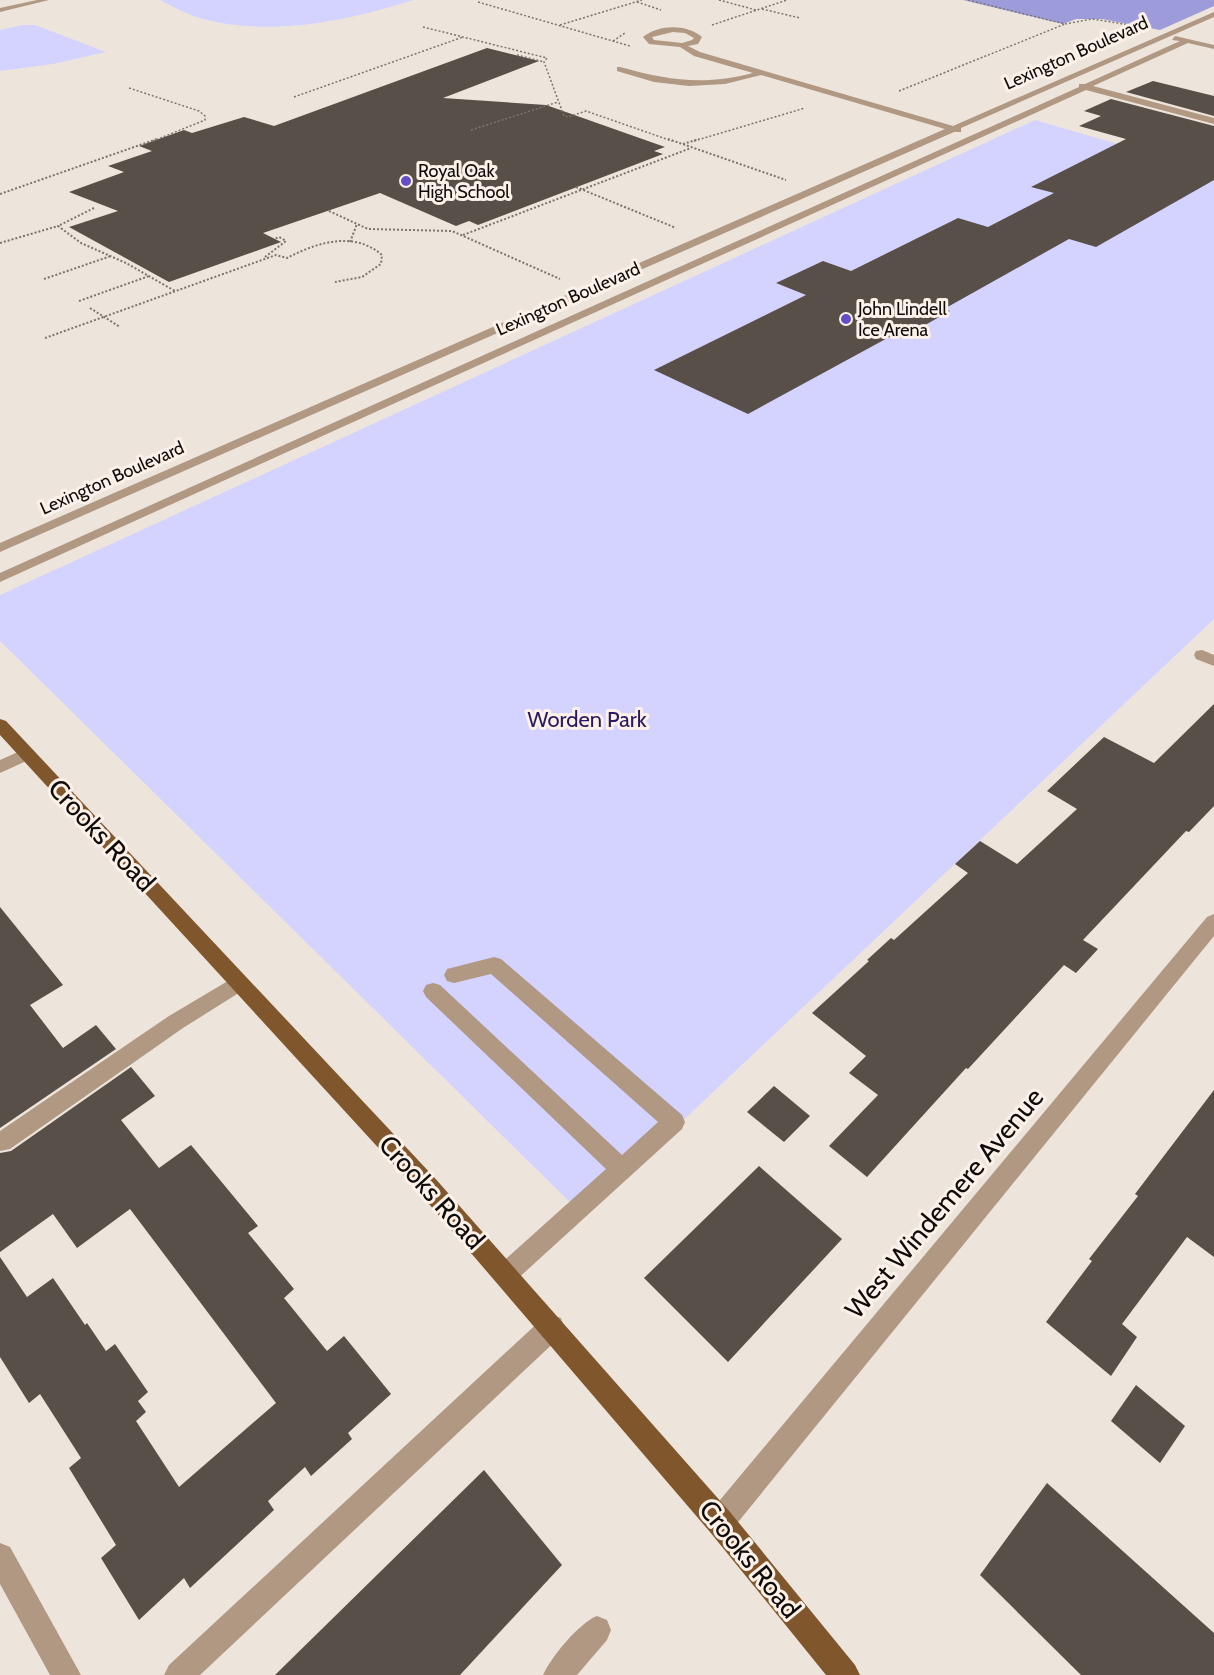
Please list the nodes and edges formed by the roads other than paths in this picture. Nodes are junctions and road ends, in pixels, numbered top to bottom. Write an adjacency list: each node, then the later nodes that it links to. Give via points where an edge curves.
1 (46, 0): 3 (street)
2 (0, 2): 3 (street)
3 (12, 8): 4 (street)
4 (0, 10)
5 (1214, 14): 6 (street, Lexington Boulevard)
6 (1165, 35): 7 (street); 12 (street, Lexington Boulevard)
7 (1187, 41): 9 (street); 13 (street, Lexington Boulevard)
8 (682, 45): 8 (street, via 698,38 677,30 647,37 658,44); 11 (street, via 697,54)
9 (1214, 47)
10 (620, 69): 11 (street, via 644,78 677,83 715,83)
11 (760, 73): 15 (street)
12 (1062, 80): 13 (street); 15 (street, Lexington Boulevard)
13 (1085, 86): 14 (street); 16 (street, Lexington Boulevard)
14 (1214, 121)
15 (954, 129): 16 (street); 17 (street, Lexington Boulevard)
16 (977, 136): 18 (street, Lexington Boulevard)
17 (863, 169): 18 (street); 19 (street, Lexington Boulevard)
18 (887, 176): 20 (street, Lexington Boulevard)
19 (745, 220): 20 (street); 21 (street, Lexington Boulevard)
20 (769, 229): 22 (street, Lexington Boulevard)
21 (670, 253): 22 (street); 23 (street, Lexington Boulevard)
22 (695, 263): 24 (street, Lexington Boulevard)
23 (433, 358): 24 (street); 25 (street, Lexington Boulevard)
24 (457, 370): 26 (street, Lexington Boulevard)
25 (247, 440): 26 (street, via 256,452); 27 (street, Lexington Boulevard)
26 (255, 463): 29 (street, Lexington Boulevard)
27 (25, 538): 28 (street, Lexington Boulevard); 29 (street, Lexington Boulevard, via 33,548)
28 (0, 548)
29 (50, 556): 30 (street, Lexington Boulevard)
30 (0, 579)
31 (0, 725): 32 (main road, Crooks Road)
32 (27, 754): 33 (street); 36 (main road, Crooks Road)
33 (0, 766)
34 (1214, 922): 42 (street, West Windemere Avenue)
35 (454, 975): 39 (street, via 494,965 674,1122)
36 (238, 982): 38 (street); 40 (main road, Crooks Road)
37 (432, 991): 39 (street)
38 (2, 1142)
39 (622, 1170): 40 (street)
40 (506, 1274): 41 (main road, Crooks Road)
41 (552, 1326): 42 (main road, Crooks Road); 46 (street)
42 (720, 1522): 48 (main road, Crooks Road)
43 (0, 1557): 45 (street)
44 (597, 1630): 47 (street)
45 (66, 1675)
46 (179, 1675)
47 (558, 1675)
48 (845, 1675)

